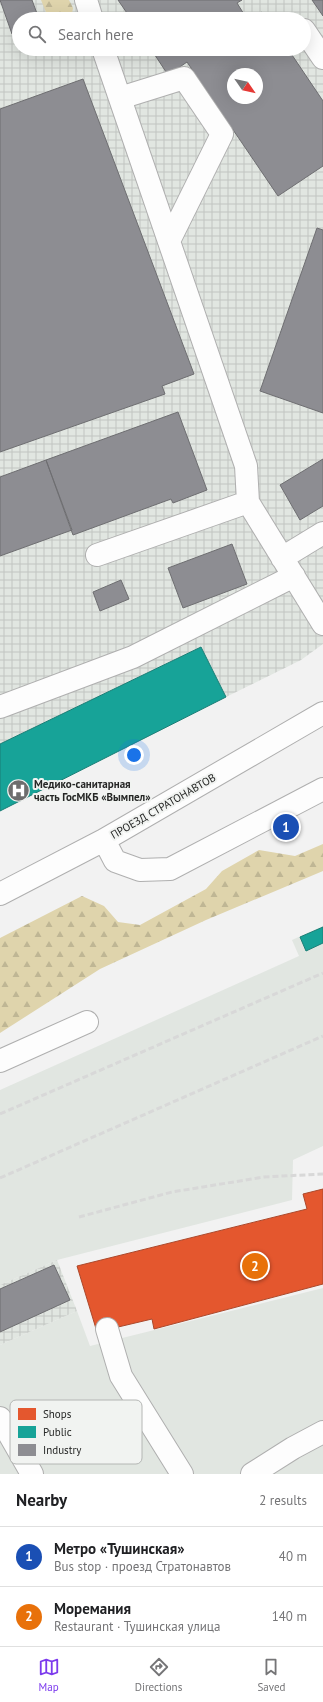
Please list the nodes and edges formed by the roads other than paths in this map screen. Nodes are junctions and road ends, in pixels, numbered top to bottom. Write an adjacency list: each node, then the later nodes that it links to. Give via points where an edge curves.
1 (86, 0): 2 (street)
2 (90, 12)
3 (311, 41): 5 (street)
4 (105, 56): 6 (street)
5 (323, 58)
6 (120, 98): 7 (street); 7 (street, via 184,78 222,134)
7 (169, 241): 8 (street, via 246,466)
8 (248, 502): 10 (street); 11 (street)
9 (323, 533): 11 (street)
10 (97, 555)
11 (282, 558): 12 (street)
12 (294, 576): 13 (street); 14 (street, via 133,657)
13 (323, 624)
14 (0, 707)
15 (323, 713): 17 (street, ПРОЕЗД СТРАТОНАВТОВ)
16 (323, 789): 17 (street, via 170,869 140,870 115,861)
17 (104, 840): 18 (street, ПРОЕЗД СТРАТОНАВТОВ)
18 (0, 894)
19 (87, 1022): 20 (street)
20 (0, 1061)
21 (107, 1329): 22 (street, via 121,1376)
22 (136, 1400)
23 (142, 1410): 29 (street)
24 (0, 1418): 26 (street)
25 (323, 1432): 30 (street)
26 (10, 1436)
27 (26, 1464): 28 (street)
28 (32, 1474)
29 (182, 1474)
30 (252, 1474)

